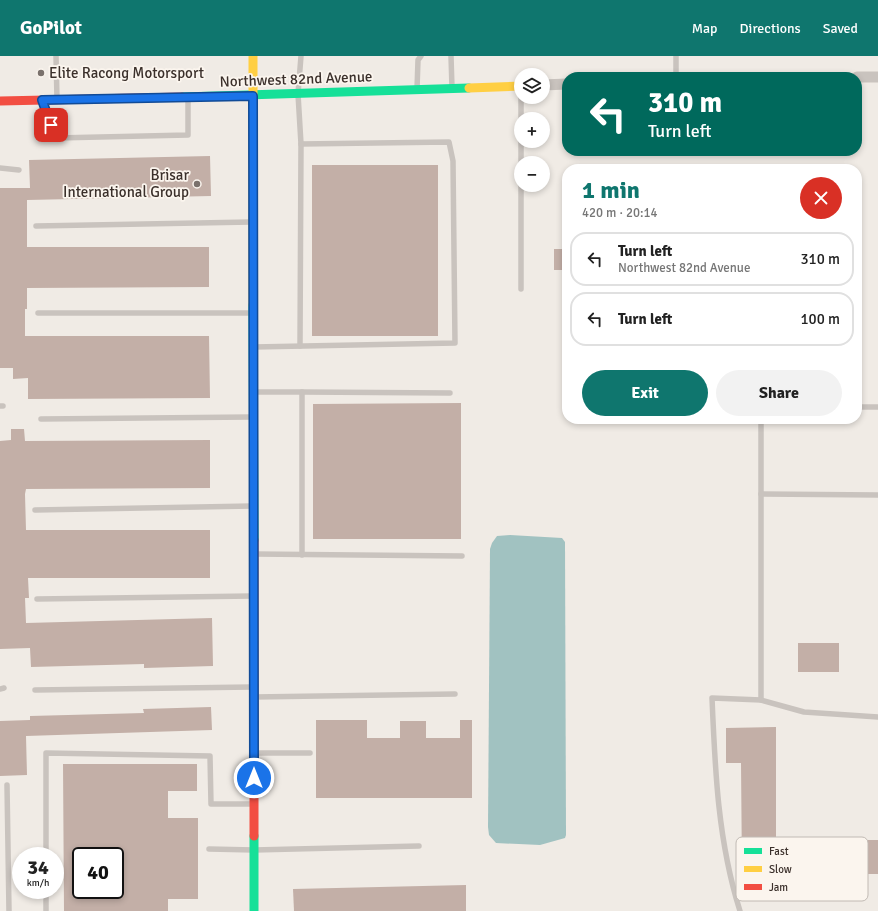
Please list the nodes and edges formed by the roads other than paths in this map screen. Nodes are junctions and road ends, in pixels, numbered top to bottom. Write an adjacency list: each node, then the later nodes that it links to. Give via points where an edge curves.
1 (56, 56): 19 (lane)
2 (253, 56): 16 (street)
3 (301, 56): 15 (lane)
4 (421, 56): 14 (lane, via 418,60)
5 (451, 56): 13 (lane)
6 (676, 56): 7 (lane)
7 (676, 72)
8 (862, 77): 9 (street)
9 (878, 77)
10 (562, 84): 11 (street)
11 (550, 85)
12 (514, 86): 13 (street, Northwest 82nd Avenue)
13 (452, 88): 14 (street, Northwest 82nd Avenue)
14 (417, 90): 15 (street, Northwest 82nd Avenue)
15 (298, 94): 16 (street, Northwest 82nd Avenue); 21 (lane)
16 (253, 96): 17 (street, Northwest 82nd Avenue); 25 (street)
17 (188, 97): 18 (lane, via 188,135 56,138); 19 (street, Northwest 82nd Avenue)
18 (42, 100): 19 (street, Northwest 82nd Avenue); 20 (street, Northwest 82nd Avenue)
19 (57, 100)
20 (0, 101)
21 (301, 144): 30 (lane); 30 (lane, via 449,142 453,161 455,343)
22 (0, 168): 23 (lane)
23 (18, 170)
24 (521, 192): 27 (lane)
25 (253, 222): 26 (lane); 28 (street)
26 (36, 226)
27 (521, 289)
28 (254, 312): 29 (lane); 31 (street)
29 (38, 313)
30 (300, 346): 31 (lane)
31 (254, 347): 32 (street)
32 (254, 392): 33 (lane); 37 (street)
33 (302, 392): 34 (lane); 45 (lane)
34 (450, 393)
35 (862, 407): 36 (lane)
36 (878, 407)
37 (254, 417): 38 (lane); 42 (street)
38 (42, 419)
39 (761, 424): 40 (lane)
40 (761, 494): 41 (lane); 53 (lane)
41 (878, 495)
42 (254, 506): 43 (lane); 44 (street)
43 (35, 510)
44 (254, 554): 45 (lane); 47 (street)
45 (302, 555): 46 (lane)
46 (462, 556)
47 (254, 596): 48 (lane); 49 (street)
48 (37, 599)
49 (254, 687): 50 (lane); 52 (street)
50 (35, 690)
51 (455, 694): 52 (lane)
52 (254, 697): 55 (street)
53 (761, 700): 54 (lane, via 804,712); 63 (lane, via 712,698 716,790 730,878)
54 (878, 717)
55 (254, 753): 56 (lane); 58 (street)
56 (310, 753)
57 (8, 785): 66 (lane)
58 (254, 804): 60 (lane, via 211,804 210,756 46,753); 62 (street)
59 (419, 846): 62 (lane)
60 (46, 847)
61 (208, 849): 62 (lane)
62 (254, 850): 68 (street)
63 (736, 898)
64 (46, 899): 67 (lane)
65 (737, 901): 69 (lane)
66 (9, 911)
67 (46, 911)
68 (254, 911)
69 (740, 911)

